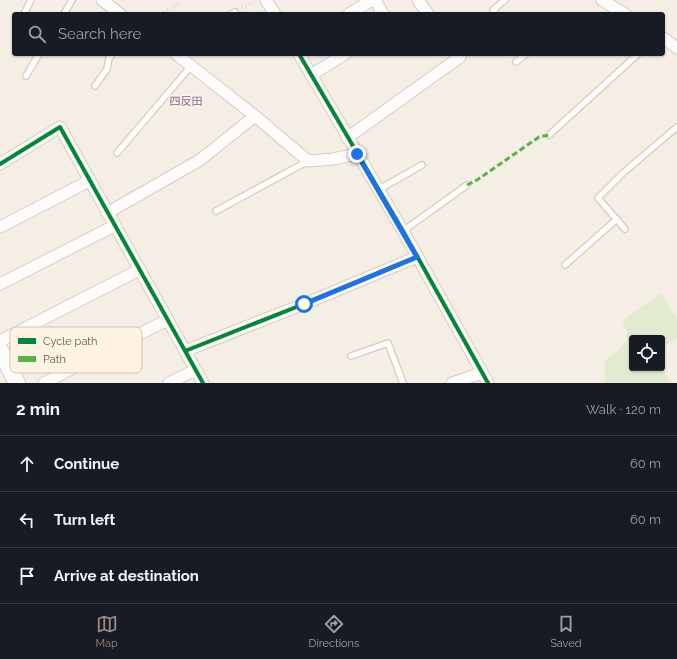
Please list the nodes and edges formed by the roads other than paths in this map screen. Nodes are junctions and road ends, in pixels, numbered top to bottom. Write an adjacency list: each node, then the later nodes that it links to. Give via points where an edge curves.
1 (31, 0): 9 (lane)
2 (72, 0): 10 (lane)
3 (102, 0): 11 (street)
4 (266, 0): 12 (street)
5 (373, 0): 13 (street); 14 (street)
6 (418, 0): 15 (street)
7 (505, 0): 16 (lane, via 493,10)
8 (602, 0): 17 (street)
9 (25, 12)
10 (65, 12)
11 (117, 12)
12 (274, 12)
13 (352, 12)
14 (382, 12)
15 (427, 12)
16 (494, 12)
17 (622, 12)
18 (665, 39): 19 (street)
19 (677, 48)
20 (38, 56): 31 (lane)
21 (110, 56): 32 (lane, via 107,69)
22 (178, 56): 29 (street)
23 (300, 56): 30 (street)
24 (342, 56): 30 (street)
25 (459, 56): 36 (street)
26 (524, 56): 28 (lane)
27 (636, 56): 35 (lane)
28 (516, 62)
29 (191, 66): 33 (street); 37 (lane)
30 (311, 75): 36 (street)
31 (26, 76)
32 (95, 86)
33 (255, 116): 39 (street); 46 (street, via 200,160)
34 (677, 127): 47 (lane, via 598,198)
35 (549, 135)
36 (347, 138): 38 (street)
37 (117, 153)
38 (357, 154): 39 (street); 44 (street)
39 (308, 161): 45 (lane)
40 (0, 164): 42 (street, via 60,128)
41 (422, 165): 44 (lane)
42 (89, 181): 46 (street); 49 (street)
43 (467, 185): 51 (lane)
44 (378, 190): 51 (street)
45 (216, 210)
46 (107, 213): 48 (street)
47 (616, 219): 50 (lane); 53 (lane)
48 (114, 226): 54 (street); 55 (street)
49 (0, 227)
50 (625, 229)
51 (403, 231): 52 (street)
52 (417, 257): 62 (street); 66 (street)
53 (565, 265)
54 (139, 270): 56 (street); 57 (street)
55 (0, 284)
56 (167, 320): 58 (street); 62 (street)
57 (27, 327)
58 (142, 333)
59 (10, 336): 60 (street)
60 (0, 341)
61 (0, 350): 64 (street)
62 (185, 351): 65 (street)
63 (351, 356): 73 (lane, via 388,343)
64 (10, 369)
65 (195, 370): 71 (street); 72 (street)
66 (482, 372): 74 (street); 75 (street)
67 (12, 373): 69 (street)
68 (64, 373): 70 (street)
69 (17, 383)
70 (44, 383)
71 (170, 383)
72 (203, 383)
73 (403, 383)
74 (452, 383)
75 (488, 383)

